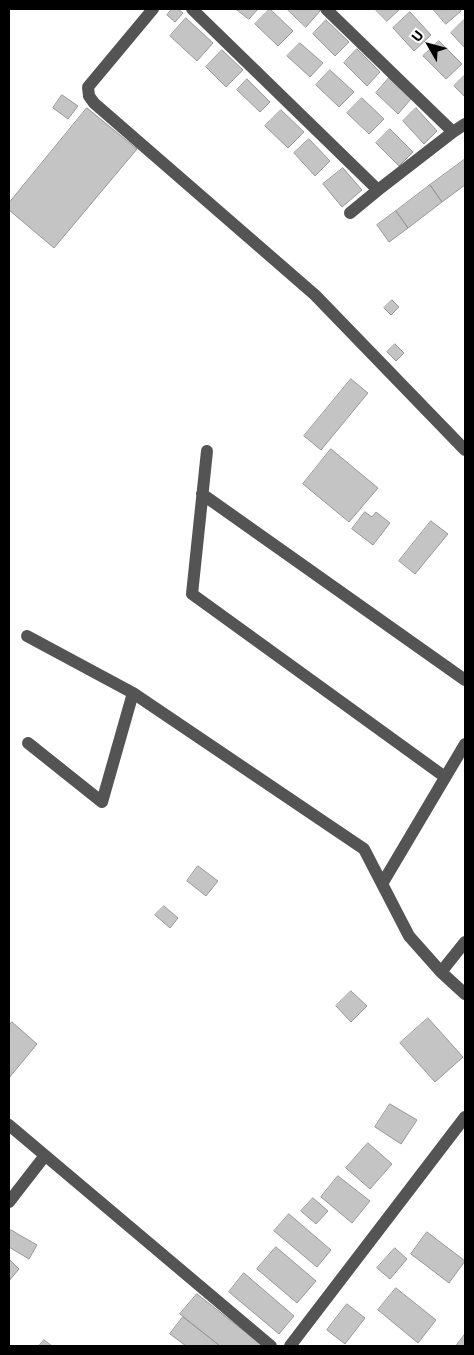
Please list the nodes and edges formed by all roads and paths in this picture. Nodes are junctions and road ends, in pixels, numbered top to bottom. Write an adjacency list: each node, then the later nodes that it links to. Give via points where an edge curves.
1 (153, 9): 9 (street, via 88,87 89,96 315,295)
2 (192, 9): 6 (street)
3 (326, 9): 5 (street)
4 (465, 124): 5 (street)
5 (453, 132): 6 (street)
6 (378, 190): 7 (street)
7 (350, 212)
8 (207, 450): 10 (street)
9 (465, 450)
10 (202, 494): 12 (street); 16 (street, via 192,594)
11 (27, 636): 13 (street)
12 (465, 680)
13 (133, 693): 14 (street, via 102,802); 17 (street, via 364,849)
14 (28, 743)
15 (465, 744): 16 (street)
16 (445, 777): 17 (street)
17 (382, 884): 19 (street, via 409,936)
18 (465, 942): 19 (street)
19 (441, 972): 20 (street)
20 (465, 994)
21 (465, 1117): 26 (street)
22 (9, 1125): 23 (street)
23 (43, 1155): 24 (street); 25 (street)
24 (9, 1202)
25 (271, 1346)
26 (290, 1346)

